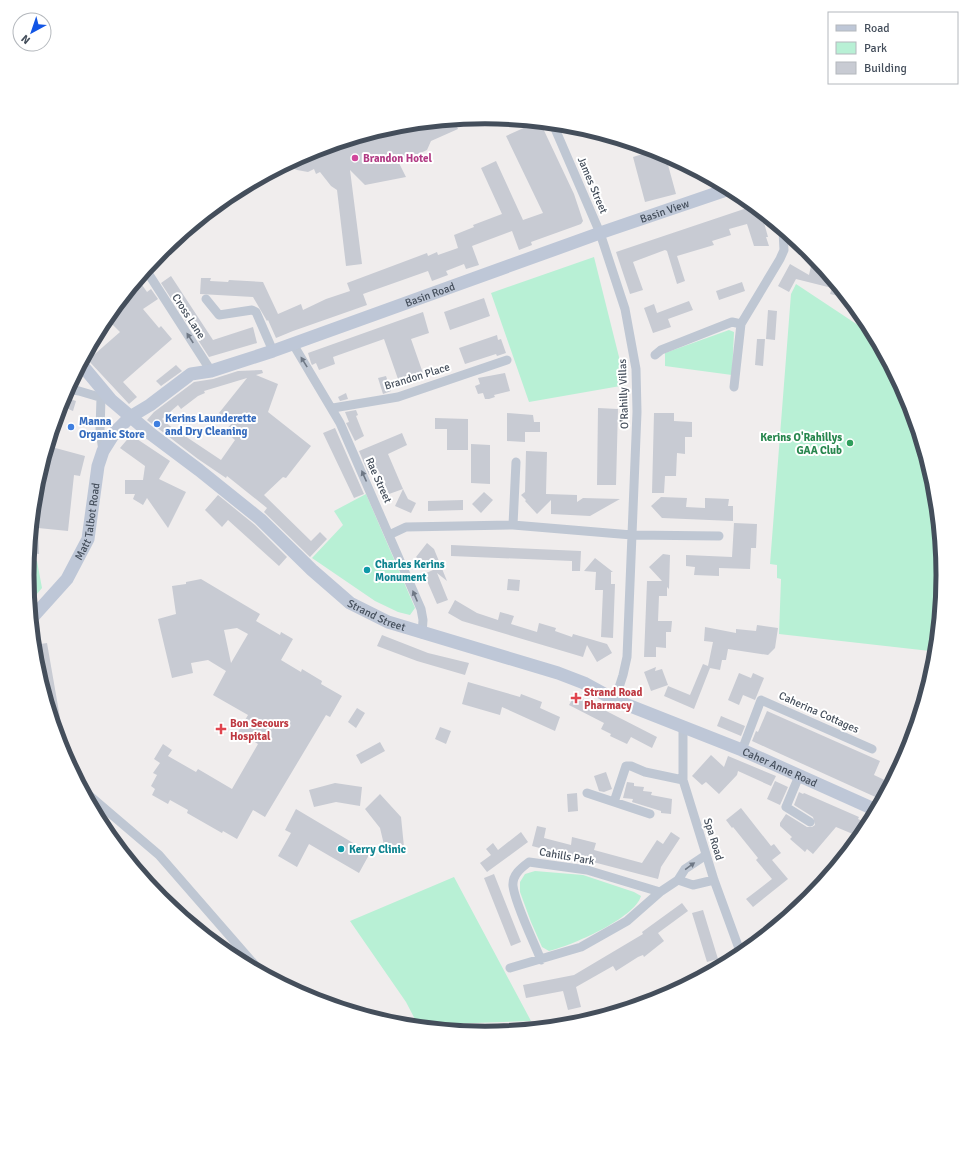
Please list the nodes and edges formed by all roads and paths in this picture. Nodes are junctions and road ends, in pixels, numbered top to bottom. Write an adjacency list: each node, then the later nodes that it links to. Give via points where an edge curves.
1 (556, 130): 3 (street, James Street)
2 (722, 191): 3 (street, Basin View)
3 (600, 233): 8 (street, Basin Road); 25 (street, O'Rahilly Villas, via 625,309 636,369 637,412)
4 (783, 237): 7 (street, via 784,250 780,259)
5 (147, 277): 13 (street, Cross Lane, one-way to 5)
6 (206, 299): 9 (street, via 219,315 249,309 256,312)
7 (741, 324): 10 (street, via 732,322 661,350); 15 (street)
8 (293, 344): 9 (street, Basin Road); 19 (street, Rae Street, one-way to 8)
9 (274, 351): 13 (street, Basin Road)
10 (655, 355)
11 (507, 360): 19 (street, Brandon Place, via 398,397)
12 (85, 368): 14 (street, Strand Street)
13 (212, 371): 20 (street, Matt Talbot Road, via 191,374)
14 (91, 374): 17 (street); 18 (street, Strand Street)
15 (734, 387)
16 (74, 390): 17 (street)
17 (86, 393): 18 (street)
18 (106, 399): 20 (street, Strand Street); 21 (street, via 100,430)
19 (332, 408): 24 (street, Rae Street, one-way to 19)
20 (135, 414): 21 (street, Matt Talbot Road, via 115,432); 28 (street, Strand Street, via 260,519 350,603 388,622)
21 (103, 452): 27 (street, Matt Talbot Road, via 95,480 88,539 67,579)
22 (516, 462): 23 (street)
23 (513, 525): 24 (street, via 406,526); 25 (street)
24 (389, 535): 28 (street, Rae Street, one-way to 24, via 421,609)
25 (632, 535): 26 (street); 29 (street, O'Rahilly Villas, via 627,657)
26 (719, 536)
27 (36, 614)
28 (422, 634): 29 (street, Strand Street, via 558,673 584,683)
29 (615, 700): 30 (street, Strand Street)
30 (683, 728): 32 (street, Caher Anne Road); 34 (street, Spa Road)
31 (872, 749): 32 (street, Caherina Cottages, via 762,700)
32 (742, 750): 33 (street, Caher Anne Road)
33 (799, 776): 38 (street, Caher Anne Road); 40 (street, via 786,807)
34 (683, 780): 37 (street, via 626,766); 41 (street, Spa Road)
35 (587, 793): 37 (street)
36 (95, 801): 47 (street, via 159,855)
37 (614, 802): 39 (street)
38 (872, 808)
39 (650, 814)
40 (810, 822)
41 (706, 856): 42 (street, one-way to 41, via 685,869); 43 (street, Spa Road)
42 (678, 880): 43 (street, via 693,884); 44 (street)
43 (714, 880): 45 (street, Spa Road)
44 (660, 892): 46 (street, via 627,921 581,947); 46 (street, Cahills Park, via 587,870 529,862 518,870 513,886)
45 (739, 948)
46 (541, 960): 48 (street)
47 (252, 961)
48 (510, 968)

